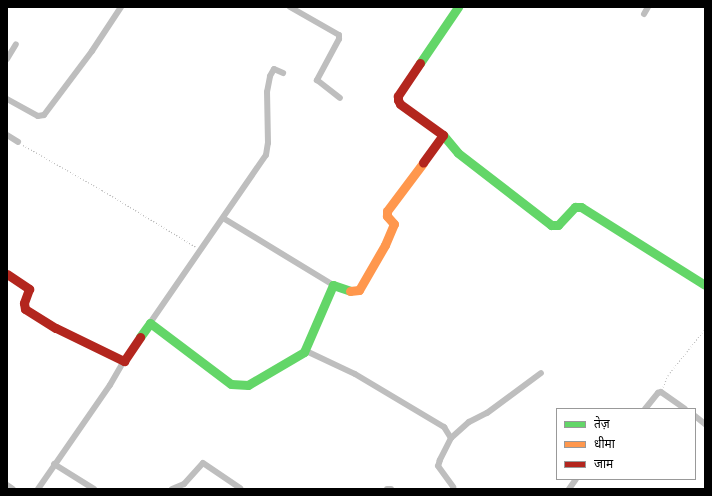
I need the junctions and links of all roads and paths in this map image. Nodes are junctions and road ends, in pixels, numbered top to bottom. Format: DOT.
graph roads {
  1 [pos="121,7"];
  2 [pos="290,7"];
  3 [pos="458,7"];
  4 [pos="648,7"];
  5 [pos="644,14"];
  6 [pos="16,44"];
  7 [pos="7,59"];
  8 [pos="283,73"];
  9 [pos="340,98"];
  10 [pos="7,99"];
  11 [pos="443,135"];
  12 [pos="7,136"];
  13 [pos="18,142"];
  14 [pos="223,218"];
  15 [pos="200,249"];
  16 [pos="7,274"];
  17 [pos="333,285"];
  18 [pos="705,285"];
  19 [pos="150,322"];
  20 [pos="705,329"];
  21 [pos="304,350"];
  22 [pos="124,361"];
  23 [pos="541,373"];
  24 [pos="662,392"];
  25 [pos="646,408"];
  26 [pos="685,408"];
  27 [pos="696,417"];
  28 [pos="705,424"];
  29 [pos="451,438"];
  30 [pos="54,464"];
  31 [pos="575,480"];
  32 [pos="7,485"];
  33 [pos="240,488"];
  34 [pos="453,488"];
  35 [pos="13,489"];
  36 [pos="38,489"];
  37 [pos="94,489"];
  38 [pos="172,489"];
  39 [pos="387,489"];
  40 [pos="391,489"];
  41 [pos="569,489"];
  1 -- 10 [label="street"];
  2 -- 9 [label="street"];
  3 -- 11 [label="street"];
  4 -- 5 [label="street"];
  6 -- 7 [label="street"];
  8 -- 14 [label="street"];
  11 -- 17 [label="street"];
  11 -- 18 [label="street"];
  12 -- 13 [label="street"];
  13 -- 15 [label="path"];
  14 -- 15 [label="street"];
  14 -- 17 [label="street"];
  15 -- 19 [label="street"];
  16 -- 22 [label="street"];
  17 -- 21 [label="street"];
  19 -- 21 [label="street"];
  19 -- 22 [label="street"];
  20 -- 24 [label="path"];
  21 -- 29 [label="street"];
  22 -- 30 [label="street"];
  23 -- 29 [label="street"];
  24 -- 25 [label="street"];
  24 -- 26 [label="street"];
  27 -- 28 [label="street"];
  29 -- 34 [label="street"];
  30 -- 36 [label="street"];
  30 -- 37 [label="street"];
  31 -- 41 [label="street"];
  32 -- 35 [label="street"];
  33 -- 38 [label="street"];
  39 -- 40 [label="street"];
}
